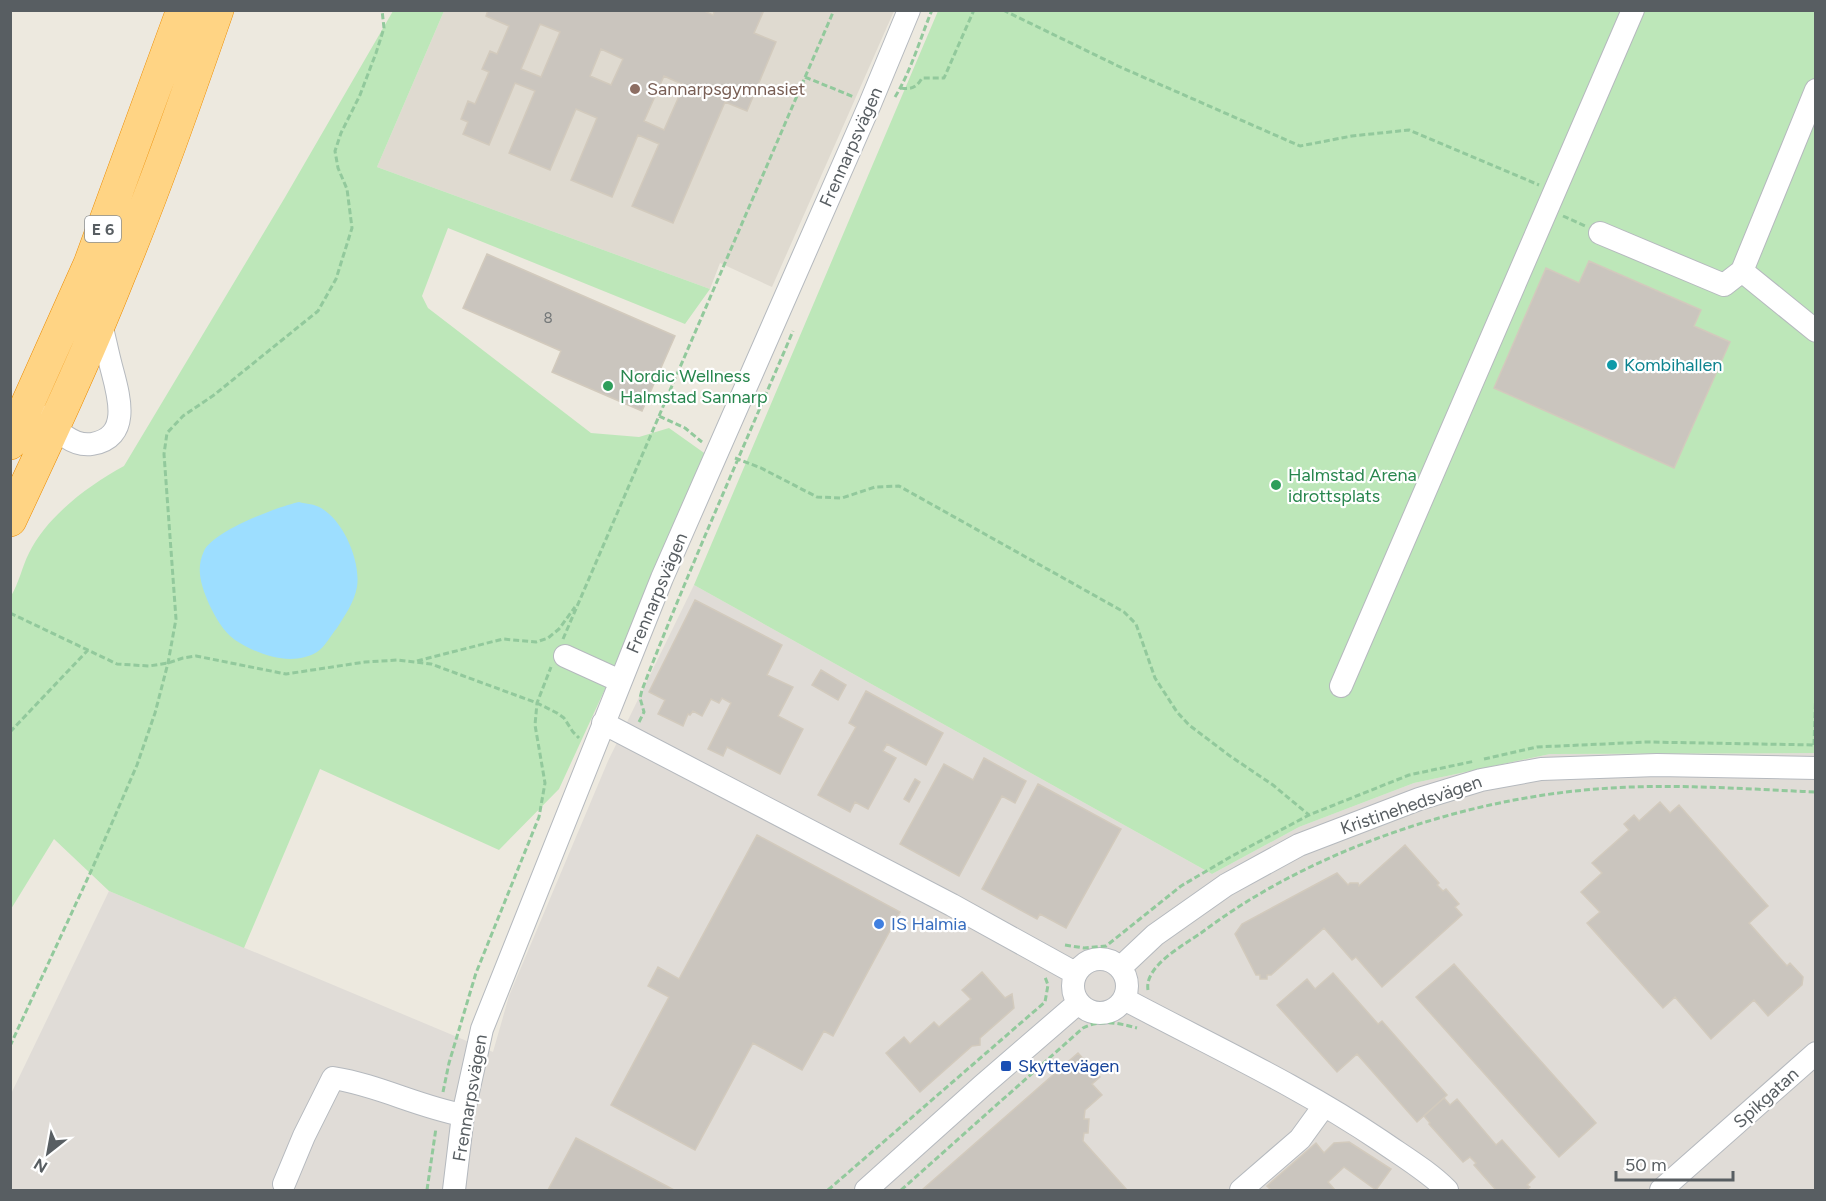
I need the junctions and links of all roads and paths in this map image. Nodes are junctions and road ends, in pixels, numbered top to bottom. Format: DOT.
graph roads {
  1 [pos="183,10"];
  2 [pos="217,10"];
  3 [pos="382,10"];
  4 [pos="834,10"];
  5 [pos="909,10"];
  6 [pos="932,10"];
  7 [pos="974,10"];
  8 [pos="1003,10"];
  9 [pos="1633,10"];
  10 [pos="806,77"];
  11 [pos="900,88"];
  12 [pos="1815,90"];
  13 [pos="870,104"];
  14 [pos="1552,201"];
  15 [pos="1600,233"];
  16 [pos="1742,271"];
  17 [pos="100,320"];
  18 [pos="795,327"];
  19 [pos="1815,331"];
  20 [pos="31,400"];
  21 [pos="659,416"];
  22 [pos="54,427"];
  23 [pos="10,443"];
  24 [pos="729,455"];
  25 [pos="10,520"];
  26 [pos="578,603"];
  27 [pos="10,613"];
  28 [pos="88,650"];
  29 [pos="560,653"];
  30 [pos="415,661"];
  31 [pos="168,663"];
  32 [pos="620,681"];
  33 [pos="1341,686"];
  34 [pos="1815,686"];
  35 [pos="537,703"];
  36 [pos="603,723"];
  37 [pos="10,732"];
  38 [pos="631,736"];
  39 [pos="594,745"];
  40 [pos="1815,745"];
  41 [pos="1815,768"];
  42 [pos="1815,792"];
  43 [pos="1309,815"];
  44 [pos="1055,961"];
  45 [pos="1119,968"];
  46 [pos="1075,973"];
  47 [pos="1124,999"];
  48 [pos="1078,1003"];
  49 [pos="1146,1011"];
  50 [pos="10,1046"];
  51 [pos="1815,1053"];
  52 [pos="1324,1106"];
  53 [pos="440,1111"];
  54 [pos="463,1114"];
  55 [pos="284,1184"];
  56 [pos="427,1191"];
  57 [pos="454,1191"];
  58 [pos="828,1191"];
  59 [pos="866,1191"];
  60 [pos="901,1191"];
  61 [pos="1241,1191"];
  62 [pos="1447,1191"];
  63 [pos="1661,1191"];
  1 -- 20 [label="highway, E 6"];
  2 -- 17 [label="highway, E 6"];
  3 -- 31 [label="path"];
  4 -- 10 [label="path"];
  5 -- 13 [label="street, Frennarpsvägen"];
  6 -- 11 [label="path"];
  7 -- 11 [label="path"];
  8 -- 14 [label="path"];
  9 -- 14 [label="street"];
  10 -- 13 [label="path"];
  10 -- 21 [label="path"];
  11 -- 13 [label="path"];
  12 -- 16 [label="street"];
  13 -- 24 [label="street, Frennarpsvägen"];
  14 -- 15 [label="path"];
  14 -- 33 [label="street"];
  15 -- 16 [label="street"];
  16 -- 19 [label="street"];
  17 -- 22 [label="highway, E 6"];
  17 -- 22 [label="street"];
  18 -- 24 [label="path"];
  20 -- 22 [label="street"];
  20 -- 23 [label="highway, E 6"];
  21 -- 24 [label="path"];
  21 -- 26 [label="path"];
  22 -- 25 [label="highway, E 6"];
  24 -- 32 [label="street, Frennarpsvägen"];
  24 -- 38 [label="path"];
  24 -- 43 [label="path"];
  26 -- 29 [label="path"];
  26 -- 30 [label="path"];
  27 -- 28 [label="path"];
  28 -- 31 [label="path"];
  28 -- 37 [label="path"];
  29 -- 32 [label="street"];
  29 -- 35 [label="path"];
  30 -- 31 [label="path"];
  30 -- 35 [label="path"];
  31 -- 50 [label="path"];
  32 -- 36 [label="street, Frennarpsvägen"];
  34 -- 40 [label="path"];
  35 -- 39 [label="path"];
  35 -- 53 [label="path"];
  36 -- 38 [label="street"];
  36 -- 39 [label="street, Frennarpsvägen"];
  38 -- 44 [label="street"];
  39 -- 54 [label="street, Frennarpsvägen"];
  40 -- 43 [label="path"];
  41 -- 45 [label="street, Kristinehedsvägen"];
  42 -- 49 [label="path"];
  43 -- 44 [label="path"];
  44 -- 46 [label="street"];
  44 -- 58 [label="path"];
  45 -- 46 [label="street"];
  45 -- 47 [label="street"];
  46 -- 48 [label="street"];
  47 -- 48 [label="street"];
  47 -- 49 [label="street"];
  48 -- 59 [label="street"];
  49 -- 52 [label="street"];
  49 -- 60 [label="path"];
  51 -- 63 [label="street, Spikgatan"];
  52 -- 61 [label="street"];
  52 -- 62 [label="street"];
  53 -- 54 [label="street"];
  53 -- 55 [label="street"];
  53 -- 56 [label="path"];
  54 -- 57 [label="street, Frennarpsvägen"];
}
